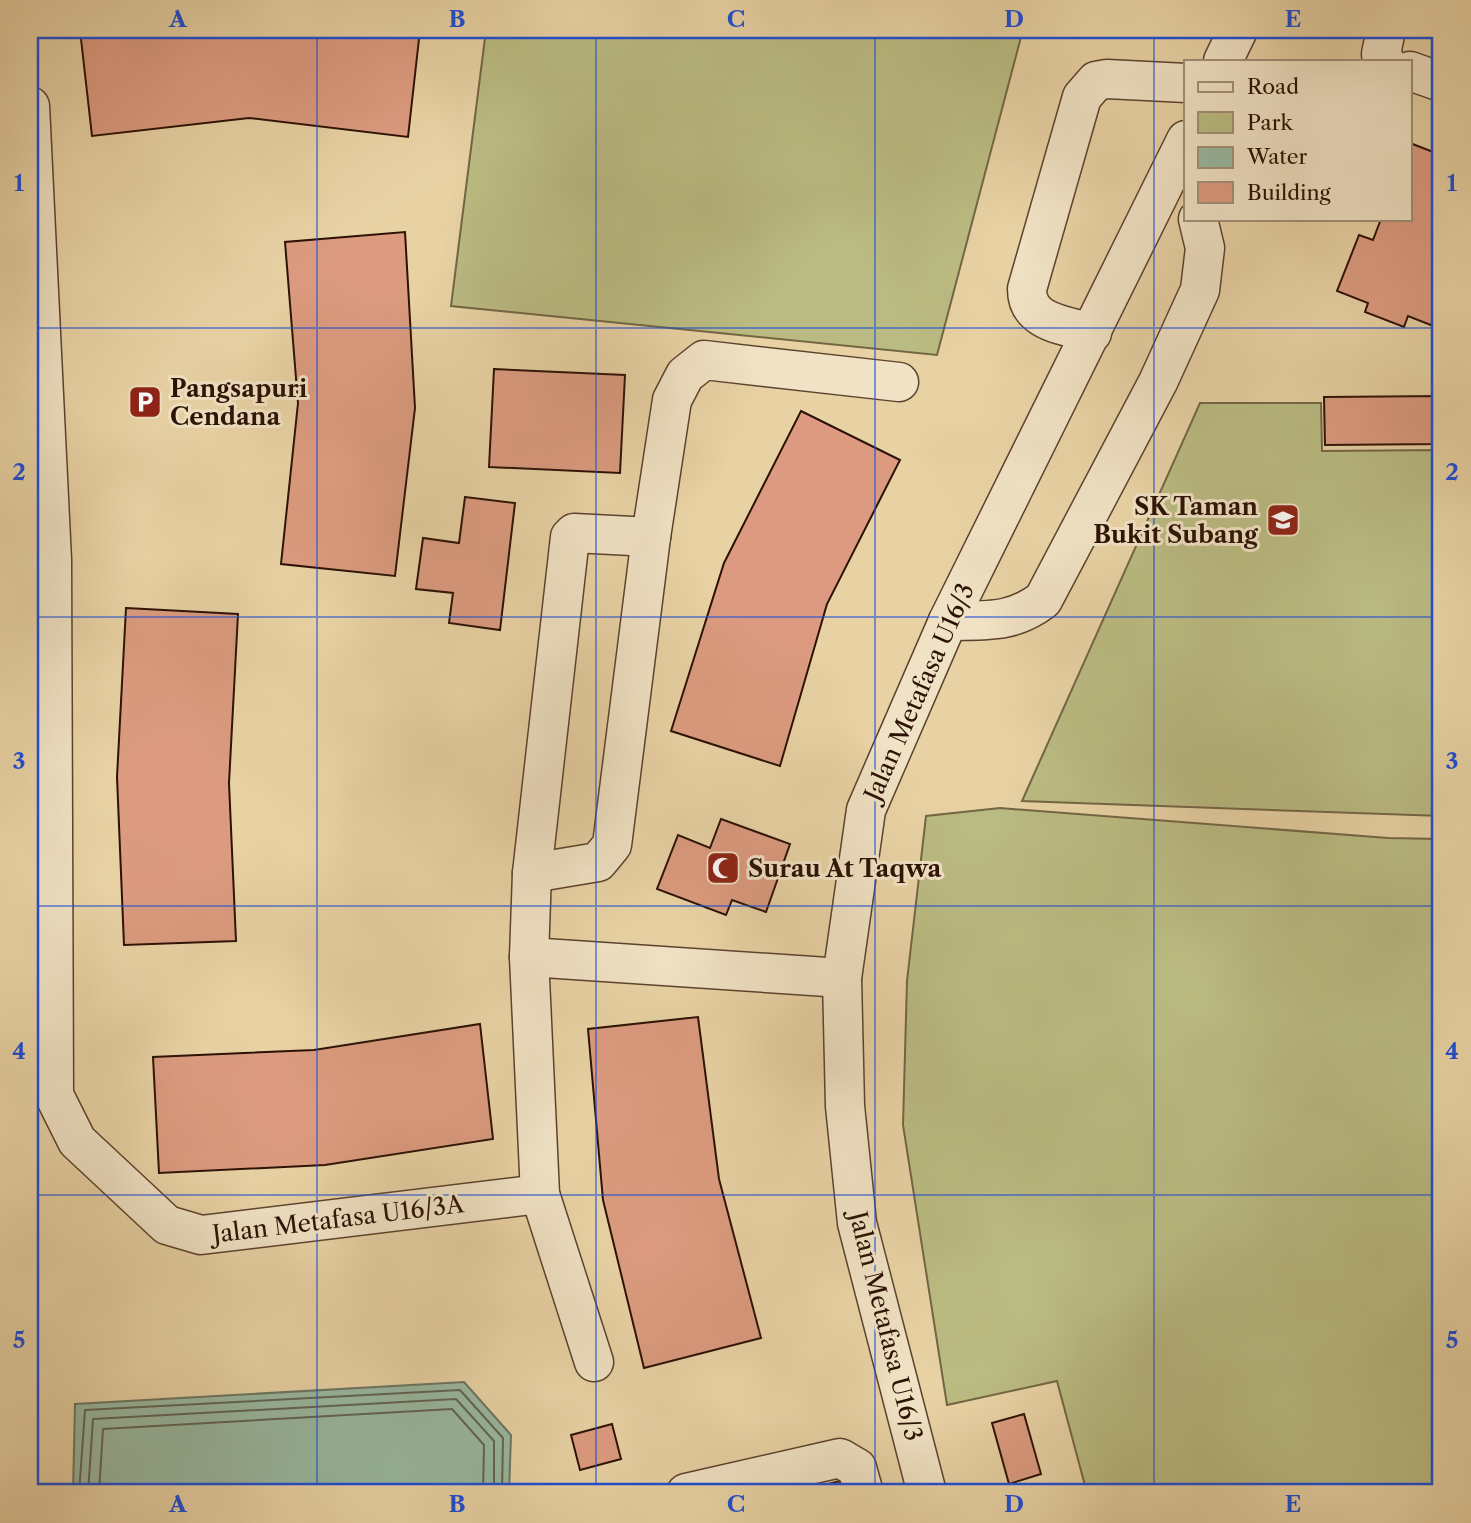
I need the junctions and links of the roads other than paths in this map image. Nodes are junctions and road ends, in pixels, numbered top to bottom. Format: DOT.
graph roads {
  1 [pos="1238,30"];
  2 [pos="1386,30"];
  3 [pos="1223,60"];
  4 [pos="1384,60"];
  5 [pos="1412,72"];
  6 [pos="1441,82"];
  7 [pos="1184,83"];
  8 [pos="30,106"];
  9 [pos="1180,171"];
  10 [pos="1198,220"];
  11 [pos="1092,333"];
  12 [pos="899,382"];
  13 [pos="651,537"];
  14 [pos="948,621"];
  15 [pos="532,873"];
  16 [pos="528,957"];
  17 [pos="842,978"];
  18 [pos="540,1194"];
  19 [pos="594,1362"];
  20 [pos="686,1493"];
  21 [pos="864,1493"];
  22 [pos="927,1493"];
  1 -- 3 [label="street"];
  2 -- 4 [label="street"];
  5 -- 6 [label="street"];
  7 -- 11 [label="street"];
  8 -- 18 [label="street, Jalan Metafasa U16/3A"];
  9 -- 11 [label="street, Jalan Metafasa U16/3"];
  10 -- 14 [label="street"];
  11 -- 14 [label="street, Jalan Metafasa U16/3"];
  12 -- 13 [label="street"];
  13 -- 15 [label="street"];
  13 -- 15 [label="street"];
  14 -- 17 [label="street, Jalan Metafasa U16/3"];
  15 -- 16 [label="street"];
  16 -- 17 [label="street"];
  16 -- 18 [label="street"];
  17 -- 22 [label="street, Jalan Metafasa U16/3"];
  18 -- 19 [label="street"];
  20 -- 21 [label="street"];
}
